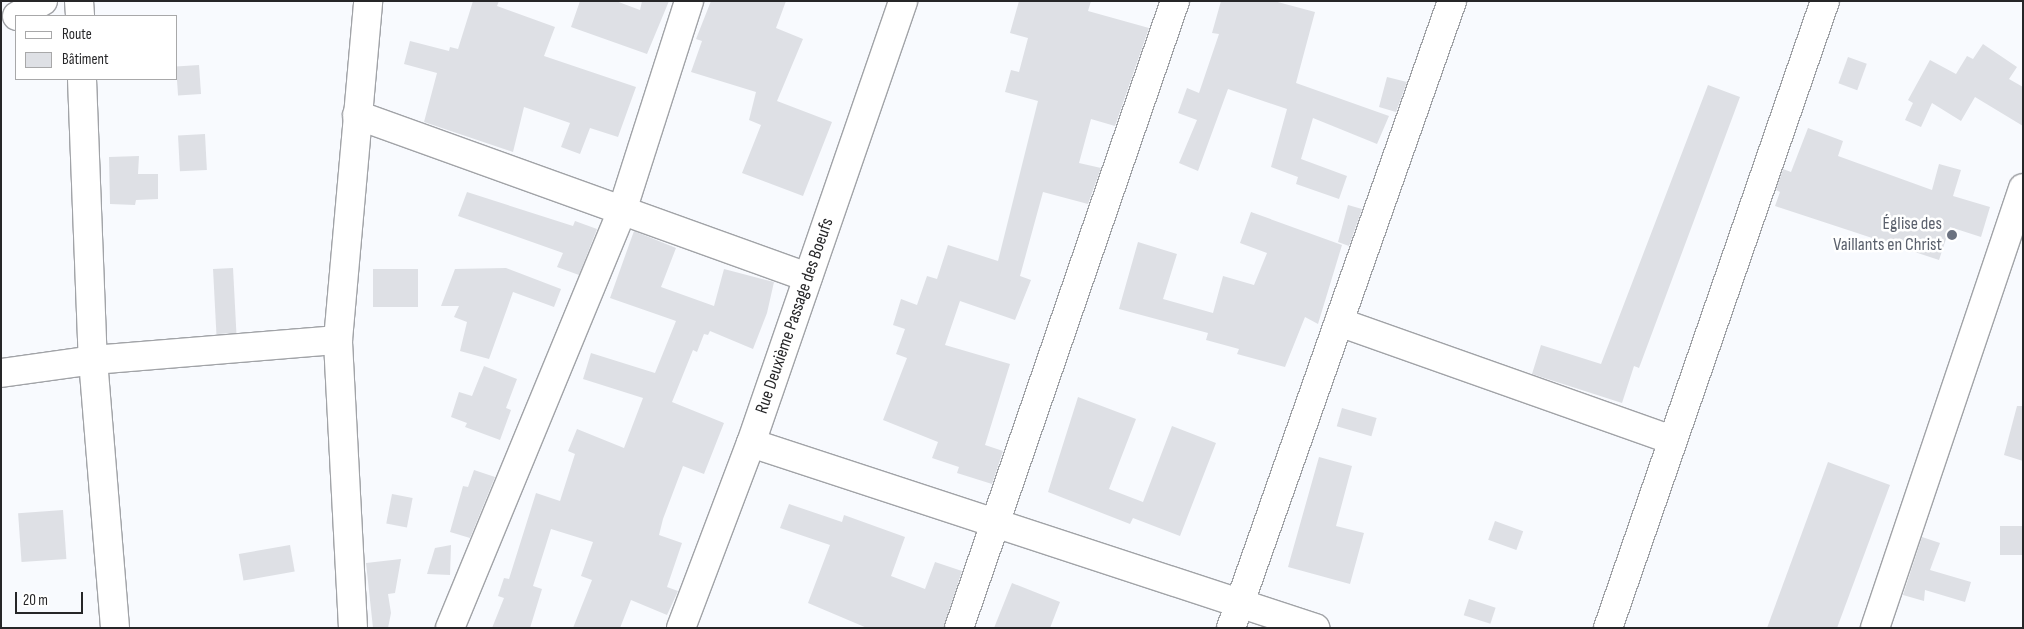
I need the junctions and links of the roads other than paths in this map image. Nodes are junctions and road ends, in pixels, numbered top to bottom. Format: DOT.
graph roads {
  1 [pos="44,1"];
  2 [pos="79,1"];
  3 [pos="368,1"];
  4 [pos="690,1"];
  5 [pos="903,1"];
  6 [pos="1174,1"];
  7 [pos="1452,1"];
  8 [pos="1825,1"];
  9 [pos="19,15"];
  10 [pos="80,15"];
  11 [pos="15,17"];
  12 [pos="1,25"];
  13 [pos="82,80"];
  14 [pos="357,114"];
  15 [pos="2023,188"];
  16 [pos="623,208"];
  17 [pos="808,277"];
  18 [pos="1338,322"];
  19 [pos="338,340"];
  20 [pos="92,360"];
  21 [pos="1,373"];
  22 [pos="1673,440"];
  23 [pos="751,443"];
  24 [pos="994,525"];
  25 [pos="1235,616"];
  26 [pos="115,628"];
  27 [pos="352,628"];
  28 [pos="450,628"];
  29 [pos="681,628"];
  30 [pos="959,628"];
  31 [pos="1315,628"];
  32 [pos="1608,628"];
  33 [pos="1875,628"];
  1 -- 9 [label="street"];
  2 -- 10 [label="street"];
  3 -- 14 [label="street"];
  4 -- 16 [label="street"];
  5 -- 17 [label="street, Rue Deuxième Passage des Boeufs"];
  6 -- 24 [label="street"];
  7 -- 18 [label="street"];
  8 -- 22 [label="street"];
  11 -- 12 [label="street"];
  13 -- 20 [label="street"];
  14 -- 16 [label="street"];
  14 -- 19 [label="street"];
  15 -- 33 [label="street"];
  16 -- 17 [label="street"];
  16 -- 28 [label="street"];
  17 -- 23 [label="street, Rue Deuxième Passage des Boeufs"];
  18 -- 22 [label="street"];
  18 -- 25 [label="street"];
  19 -- 20 [label="street"];
  19 -- 27 [label="street"];
  20 -- 21 [label="street"];
  20 -- 26 [label="street"];
  22 -- 32 [label="street"];
  23 -- 24 [label="street"];
  23 -- 29 [label="street, Rue Deuxième Passage des Boeufs"];
  24 -- 25 [label="street"];
  24 -- 30 [label="street"];
  25 -- 31 [label="street"];
}
